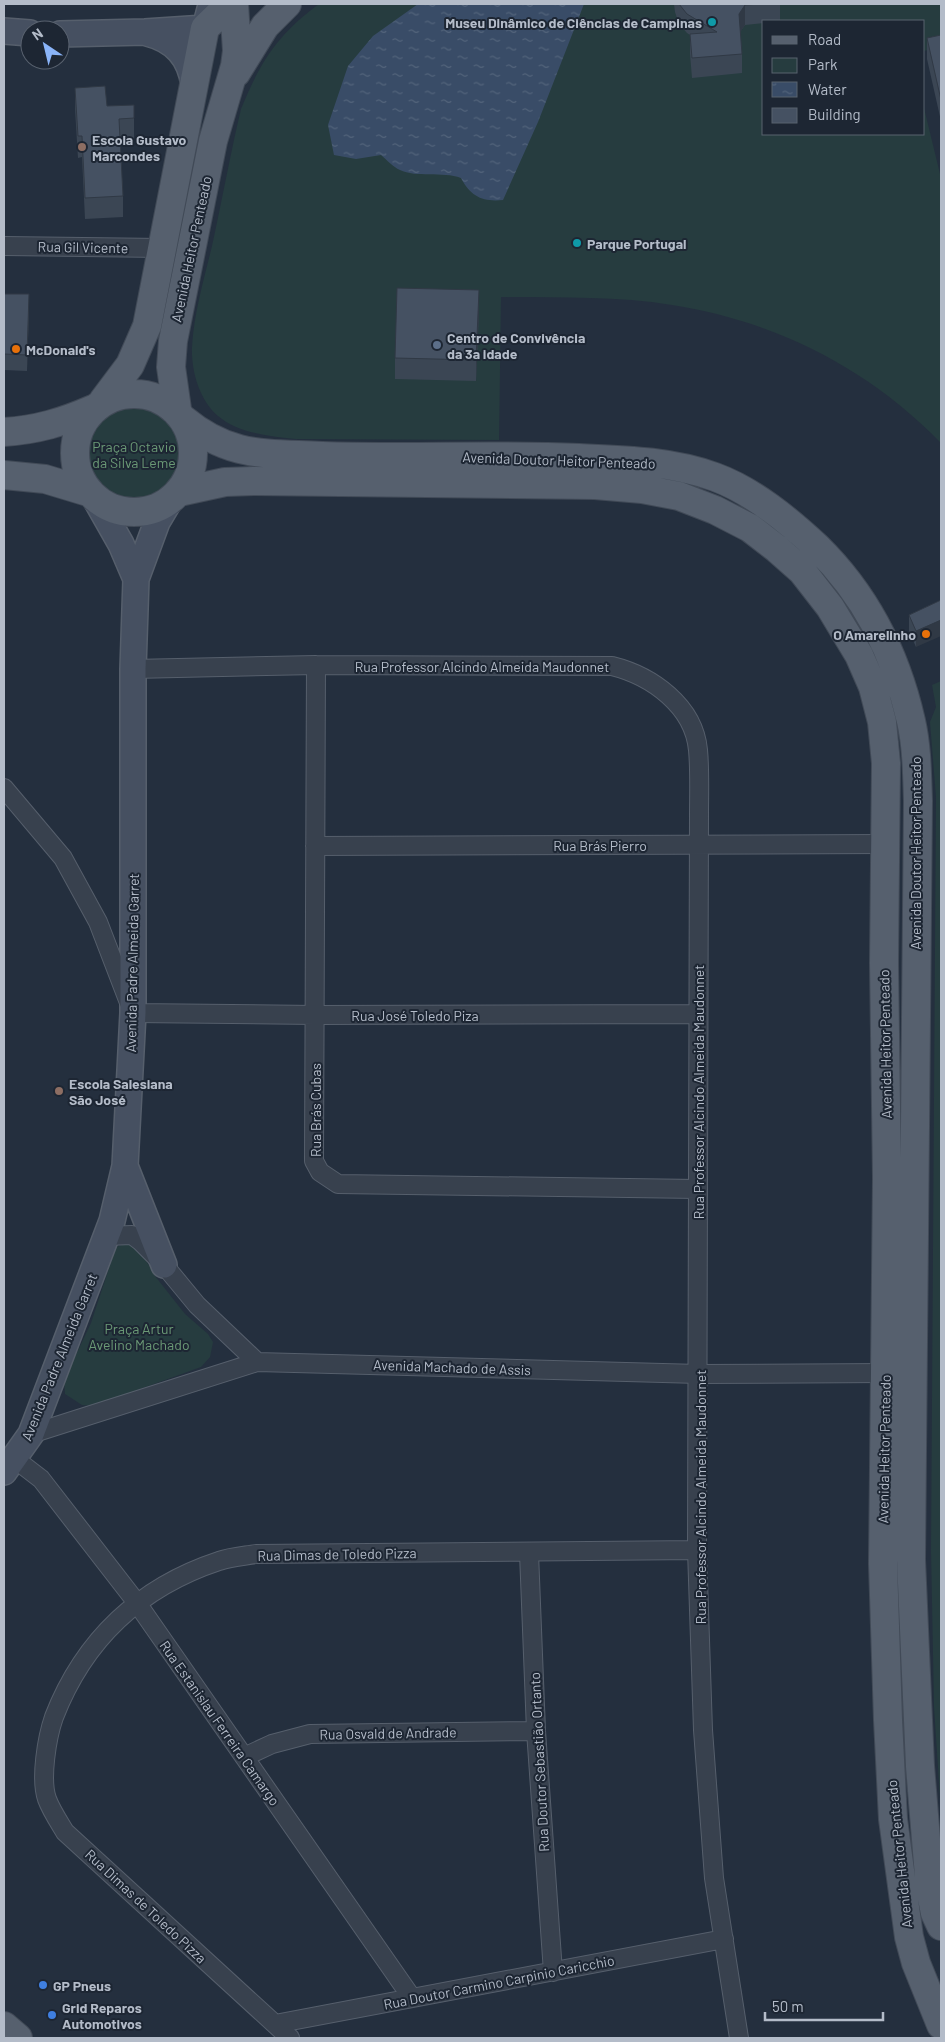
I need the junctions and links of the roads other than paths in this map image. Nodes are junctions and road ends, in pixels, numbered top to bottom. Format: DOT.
graph roads {
  1 [pos="230,4"];
  2 [pos="234,4"];
  3 [pos="288,4"];
  4 [pos="208,16"];
  5 [pos="4,31"];
  6 [pos="20,32"];
  7 [pos="145,32"];
  8 [pos="70,34"];
  9 [pos="194,85"];
  10 [pos="228,90"];
  11 [pos="4,246"];
  12 [pos="162,248"];
  13 [pos="98,405"];
  14 [pos="180,414"];
  15 [pos="4,432"];
  16 [pos="4,475"];
  17 [pos="92,496"];
  18 [pos="175,496"];
  19 [pos="136,579"];
  20 [pos="316,666"];
  21 [pos="133,669"];
  22 [pos="4,788"];
  23 [pos="699,844"];
  24 [pos="315,846"];
  25 [pos="885,855"];
  26 [pos="133,1013"];
  27 [pos="698,1014"];
  28 [pos="316,1016"];
  29 [pos="915,1102"];
  30 [pos="125,1166"];
  31 [pos="697,1190"];
  32 [pos="106,1236"];
  33 [pos="164,1265"];
  34 [pos="257,1362"];
  35 [pos="885,1373"];
  36 [pos="699,1374"];
  37 [pos="31,1434"];
  38 [pos="9,1465"];
  39 [pos="697,1550"];
  40 [pos="528,1553"];
  41 [pos="137,1603"];
  42 [pos="536,1731"];
  43 [pos="244,1757"];
  44 [pos="941,1926"];
  45 [pos="724,1939"];
  46 [pos="552,1972"];
  47 [pos="412,1998"];
  48 [pos="275,2024"];
  49 [pos="941,2025"];
  50 [pos="4,2026"];
  51 [pos="18,2038"];
  52 [pos="290,2038"];
  53 [pos="740,2038"];
  1 -- 4 [label="main road"];
  2 -- 10 [label="main road"];
  3 -- 10 [label="main road"];
  4 -- 7 [label="street"];
  4 -- 9 [label="main road"];
  5 -- 6 [label="street"];
  7 -- 8 [label="street"];
  7 -- 9 [label="street"];
  9 -- 12 [label="main road"];
  10 -- 14 [label="main road, Avenida Heitor Penteado"];
  11 -- 12 [label="street, Rua Gil Vicente"];
  12 -- 13 [label="main road"];
  13 -- 14 [label="main road"];
  13 -- 15 [label="main road"];
  13 -- 17 [label="main road"];
  14 -- 18 [label="main road"];
  14 -- 29 [label="main road, Avenida Doutor Heitor Penteado"];
  16 -- 17 [label="main road"];
  17 -- 18 [label="main road"];
  17 -- 19 [label="street, Avenida Padre Almeida Garret"];
  18 -- 19 [label="street"];
  18 -- 25 [label="main road, Avenida Doutor Heitor Penteado"];
  19 -- 21 [label="street, Avenida Padre Almeida Garret"];
  20 -- 21 [label="street, Rua Professor Alcindo Almeida Maudonnet"];
  20 -- 23 [label="street, Rua Professor Alcindo Almeida Maudonnet"];
  20 -- 24 [label="street, Rua Brás Cubas"];
  21 -- 26 [label="street, Avenida Padre Almeida Garret"];
  22 -- 26 [label="street"];
  23 -- 24 [label="street, Rua Brás Pierro"];
  23 -- 25 [label="street, Rua Brás Pierro"];
  23 -- 27 [label="street, Rua Professor Alcindo Almeida Maudonnet"];
  24 -- 28 [label="street, Rua Brás Cubas"];
  25 -- 35 [label="main road, Avenida Heitor Penteado"];
  26 -- 28 [label="street, Rua José Toledo Piza"];
  26 -- 30 [label="street, Avenida Padre Almeida Garret"];
  27 -- 28 [label="street, Rua José Toledo Piza"];
  27 -- 31 [label="street, Rua Professor Alcindo Almeida Maudonnet"];
  28 -- 31 [label="street, Rua Brás Cubas"];
  29 -- 44 [label="main road, Avenida Heitor Penteado"];
  30 -- 32 [label="street, Avenida Padre Almeida Garret"];
  30 -- 33 [label="street"];
  31 -- 36 [label="street, Rua Professor Alcindo Almeida Maudonnet"];
  32 -- 33 [label="street"];
  32 -- 37 [label="street, Avenida Padre Almeida Garret"];
  33 -- 34 [label="street"];
  34 -- 36 [label="street, Avenida Machado de Assis"];
  34 -- 37 [label="street, Avenida Machado de Assis"];
  35 -- 36 [label="street, Avenida Machado de Assis"];
  35 -- 49 [label="main road, Avenida Heitor Penteado"];
  36 -- 39 [label="street, Rua Professor Alcindo Almeida Maudonnet"];
  37 -- 38 [label="street, Avenida Padre Almeida Garret"];
  38 -- 41 [label="street, Rua Estanislau Ferreira Camargo"];
  39 -- 40 [label="street, Rua Dimas de Toledo Pizza"];
  39 -- 45 [label="street, Rua Professor Alcindo Almeida Maudonnet"];
  40 -- 41 [label="street, Rua Dimas de Toledo Pizza"];
  40 -- 42 [label="street, Rua Doutor Sebastião Ortanto"];
  41 -- 43 [label="street, Rua Estanislau Ferreira Camargo"];
  41 -- 48 [label="street, Rua Dimas de Toledo Pizza"];
  42 -- 43 [label="street, Rua Osvald de Andrade"];
  42 -- 46 [label="street, Rua Doutor Sebastião Ortanto"];
  43 -- 47 [label="street, Rua Estanislau Ferreira Camargo"];
  45 -- 46 [label="street, Rua Doutor Carmino Carpinio Caricchio"];
  45 -- 53 [label="street, Rua Professor Alcindo Almeida Maudonnet"];
  46 -- 47 [label="street, Rua Doutor Carmino Carpinio Caricchio"];
  47 -- 48 [label="street, Rua Doutor Carmino Carpinio Caricchio"];
  48 -- 52 [label="street, Rua Dimas de Toledo Pizza"];
  50 -- 51 [label="main road"];
}
